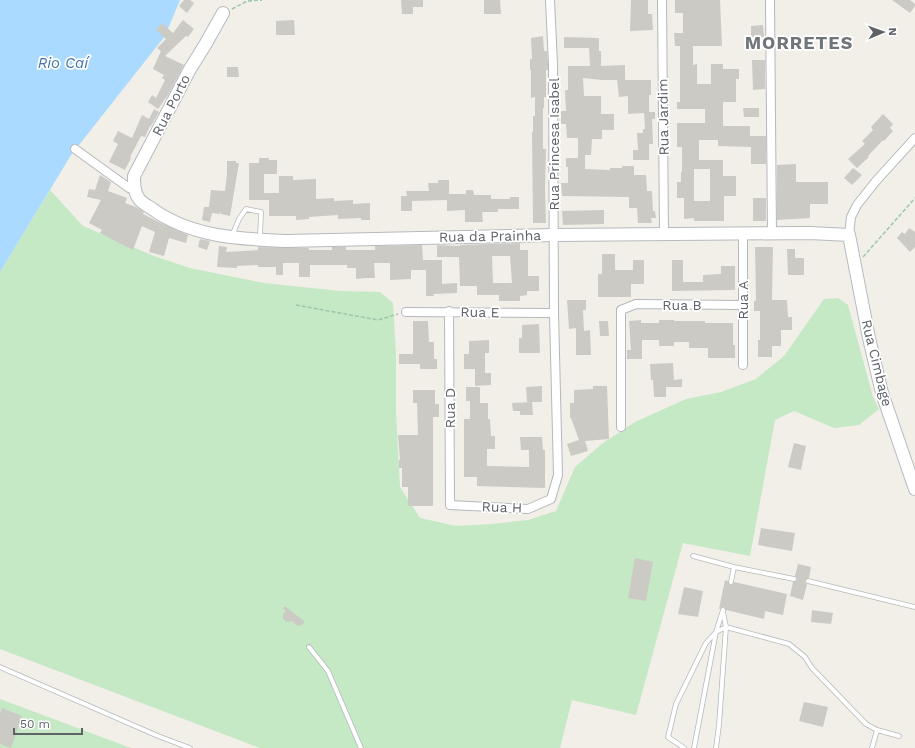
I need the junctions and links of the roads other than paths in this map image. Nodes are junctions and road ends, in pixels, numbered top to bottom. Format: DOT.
graph roads {
  1 [pos="550,0"];
  2 [pos="662,0"];
  3 [pos="770,0"];
  4 [pos="223,13"];
  5 [pos="915,138"];
  6 [pos="75,149"];
  7 [pos="134,187"];
  8 [pos="554,234"];
  9 [pos="664,234"];
  10 [pos="742,234"];
  11 [pos="772,234"];
  12 [pos="849,235"];
  13 [pos="231,238"];
  14 [pos="260,240"];
  15 [pos="743,305"];
  16 [pos="449,311"];
  17 [pos="406,312"];
  18 [pos="554,313"];
  19 [pos="743,365"];
  20 [pos="621,427"];
  21 [pos="915,489"];
  22 [pos="450,505"];
  23 [pos="693,556"];
  24 [pos="734,567"];
  25 [pos="794,578"];
  26 [pos="808,581"];
  27 [pos="731,582"];
  28 [pos="915,607"];
  29 [pos="726,627"];
  30 [pos="716,632"];
  31 [pos="309,647"];
  32 [pos="0,667"];
  33 [pos="877,730"];
  34 [pos="899,736"];
  35 [pos="190,748"];
  36 [pos="361,748"];
  37 [pos="684,748"];
  38 [pos="694,748"];
  39 [pos="716,748"];
  40 [pos="872,748"];
  1 -- 8 [label="street, Rua Princesa Isabel"];
  2 -- 9 [label="street, Rua Jardim"];
  3 -- 11 [label="street"];
  4 -- 7 [label="street, Rua Porto"];
  5 -- 12 [label="street"];
  6 -- 7 [label="street"];
  7 -- 13 [label="street, Rua da Prainha"];
  8 -- 9 [label="street, Rua da Prainha"];
  8 -- 14 [label="street, Rua da Prainha"];
  8 -- 18 [label="street, Rua Princesa Isabel"];
  9 -- 10 [label="street, Rua da Prainha"];
  10 -- 11 [label="street, Rua da Prainha"];
  10 -- 15 [label="street, Rua A"];
  11 -- 12 [label="street, Rua da Prainha"];
  12 -- 21 [label="street, Rua Cimbage"];
  13 -- 14 [label="street, Rua da Prainha"];
  13 -- 14 [label="lane"];
  15 -- 19 [label="street, Rua A"];
  15 -- 20 [label="street, Rua B"];
  16 -- 17 [label="street, Rua E"];
  16 -- 18 [label="street, Rua E"];
  16 -- 22 [label="street, Rua D"];
  18 -- 22 [label="street, Rua H"];
  23 -- 24 [label="lane"];
  24 -- 25 [label="lane"];
  24 -- 27 [label="lane"];
  26 -- 28 [label="lane"];
  29 -- 30 [label="lane"];
  29 -- 30 [label="lane"];
  29 -- 33 [label="lane"];
  29 -- 39 [label="lane"];
  30 -- 37 [label="lane"];
  30 -- 38 [label="lane"];
  31 -- 36 [label="lane"];
  32 -- 35 [label="lane"];
  33 -- 34 [label="lane"];
  33 -- 40 [label="lane"];
}
